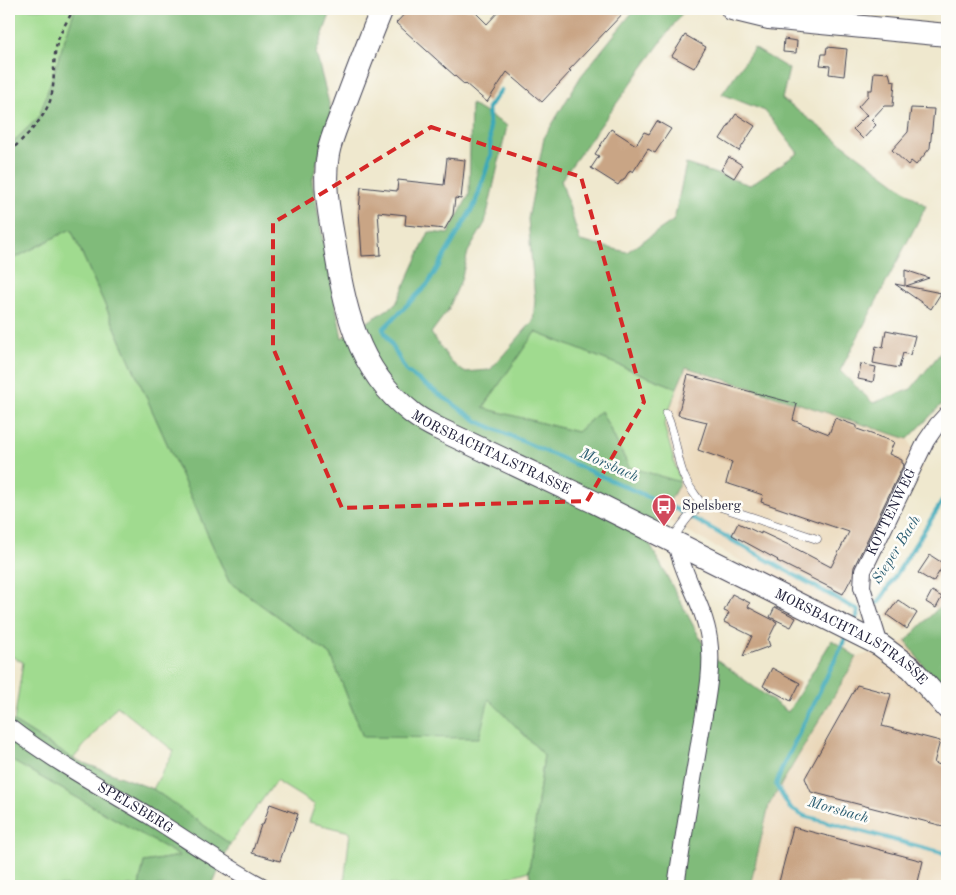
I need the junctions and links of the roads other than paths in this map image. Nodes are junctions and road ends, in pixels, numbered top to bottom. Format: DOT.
graph roads {
  1 [pos="382,9"];
  2 [pos="732,9"];
  3 [pos="947,35"];
  4 [pos="666,414"];
  5 [pos="947,414"];
  6 [pos="702,505"];
  7 [pos="676,536"];
  8 [pos="817,539"];
  9 [pos="886,649"];
  10 [pos="947,708"];
  11 [pos="9,727"];
  12 [pos="262,886"];
  13 [pos="676,886"];
  1 -- 7 [label="main road, MORSBACHTALSTRASSE"];
  2 -- 3 [label="main road"];
  4 -- 6 [label="lane"];
  5 -- 9 [label="street, KOTTENWEG"];
  6 -- 7 [label="lane"];
  6 -- 8 [label="lane"];
  7 -- 9 [label="main road, MORSBACHTALSTRASSE"];
  7 -- 13 [label="street"];
  9 -- 10 [label="main road, MORSBACHTALSTRASSE"];
  11 -- 12 [label="street, SPELSBERG"];
}
